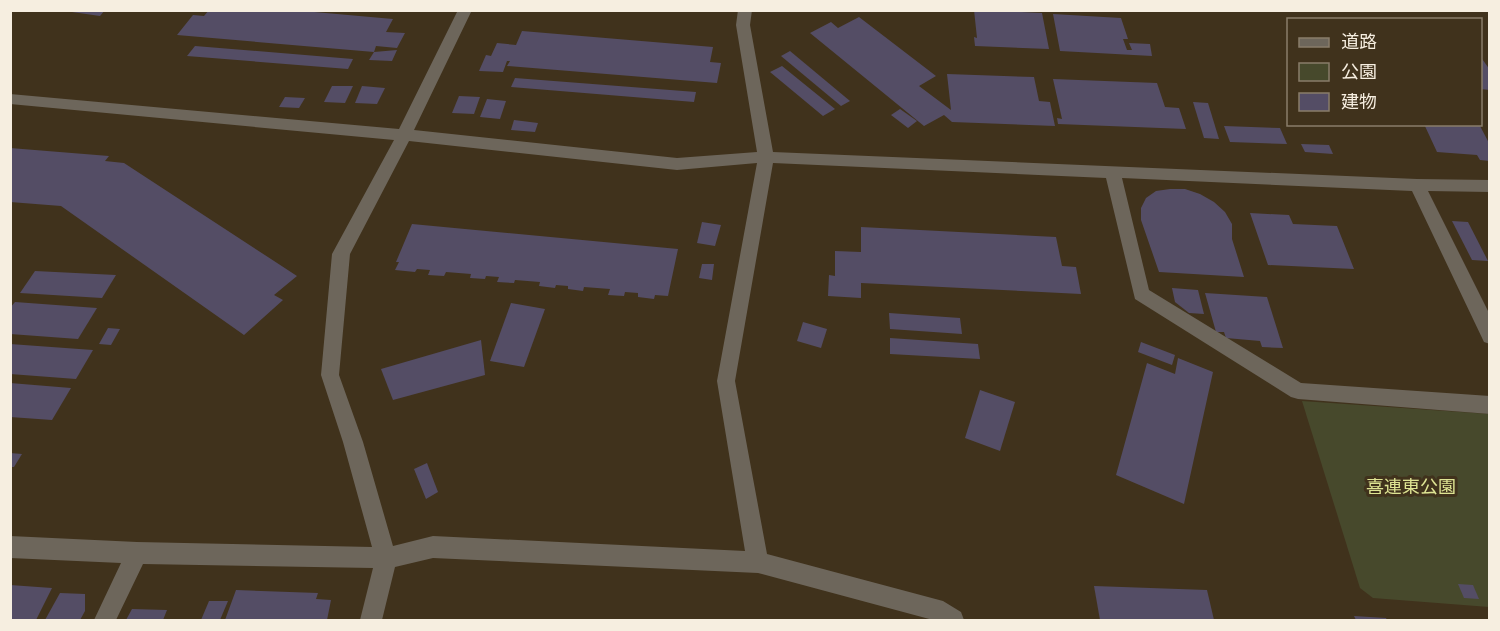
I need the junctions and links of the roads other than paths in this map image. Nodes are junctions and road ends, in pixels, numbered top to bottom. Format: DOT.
graph roads {
  1 [pos="465,10"];
  2 [pos="745,10"];
  3 [pos="10,99"];
  4 [pos="404,135"];
  5 [pos="766,157"];
  6 [pos="1113,172"];
  7 [pos="1417,185"];
  8 [pos="1490,186"];
  9 [pos="1490,336"];
  10 [pos="1490,405"];
  11 [pos="10,547"];
  12 [pos="137,553"];
  13 [pos="386,558"];
  14 [pos="758,562"];
  15 [pos="105,621"];
  16 [pos="371,621"];
  17 [pos="953,621"];
  1 -- 4 [label="street"];
  2 -- 5 [label="street"];
  3 -- 4 [label="street"];
  4 -- 5 [label="street"];
  4 -- 13 [label="street"];
  5 -- 6 [label="street"];
  5 -- 14 [label="street"];
  6 -- 7 [label="street"];
  6 -- 10 [label="street"];
  7 -- 8 [label="street"];
  7 -- 9 [label="street"];
  11 -- 12 [label="street"];
  12 -- 13 [label="street"];
  12 -- 15 [label="street"];
  13 -- 14 [label="street"];
  13 -- 16 [label="street"];
  14 -- 17 [label="street"];
}
